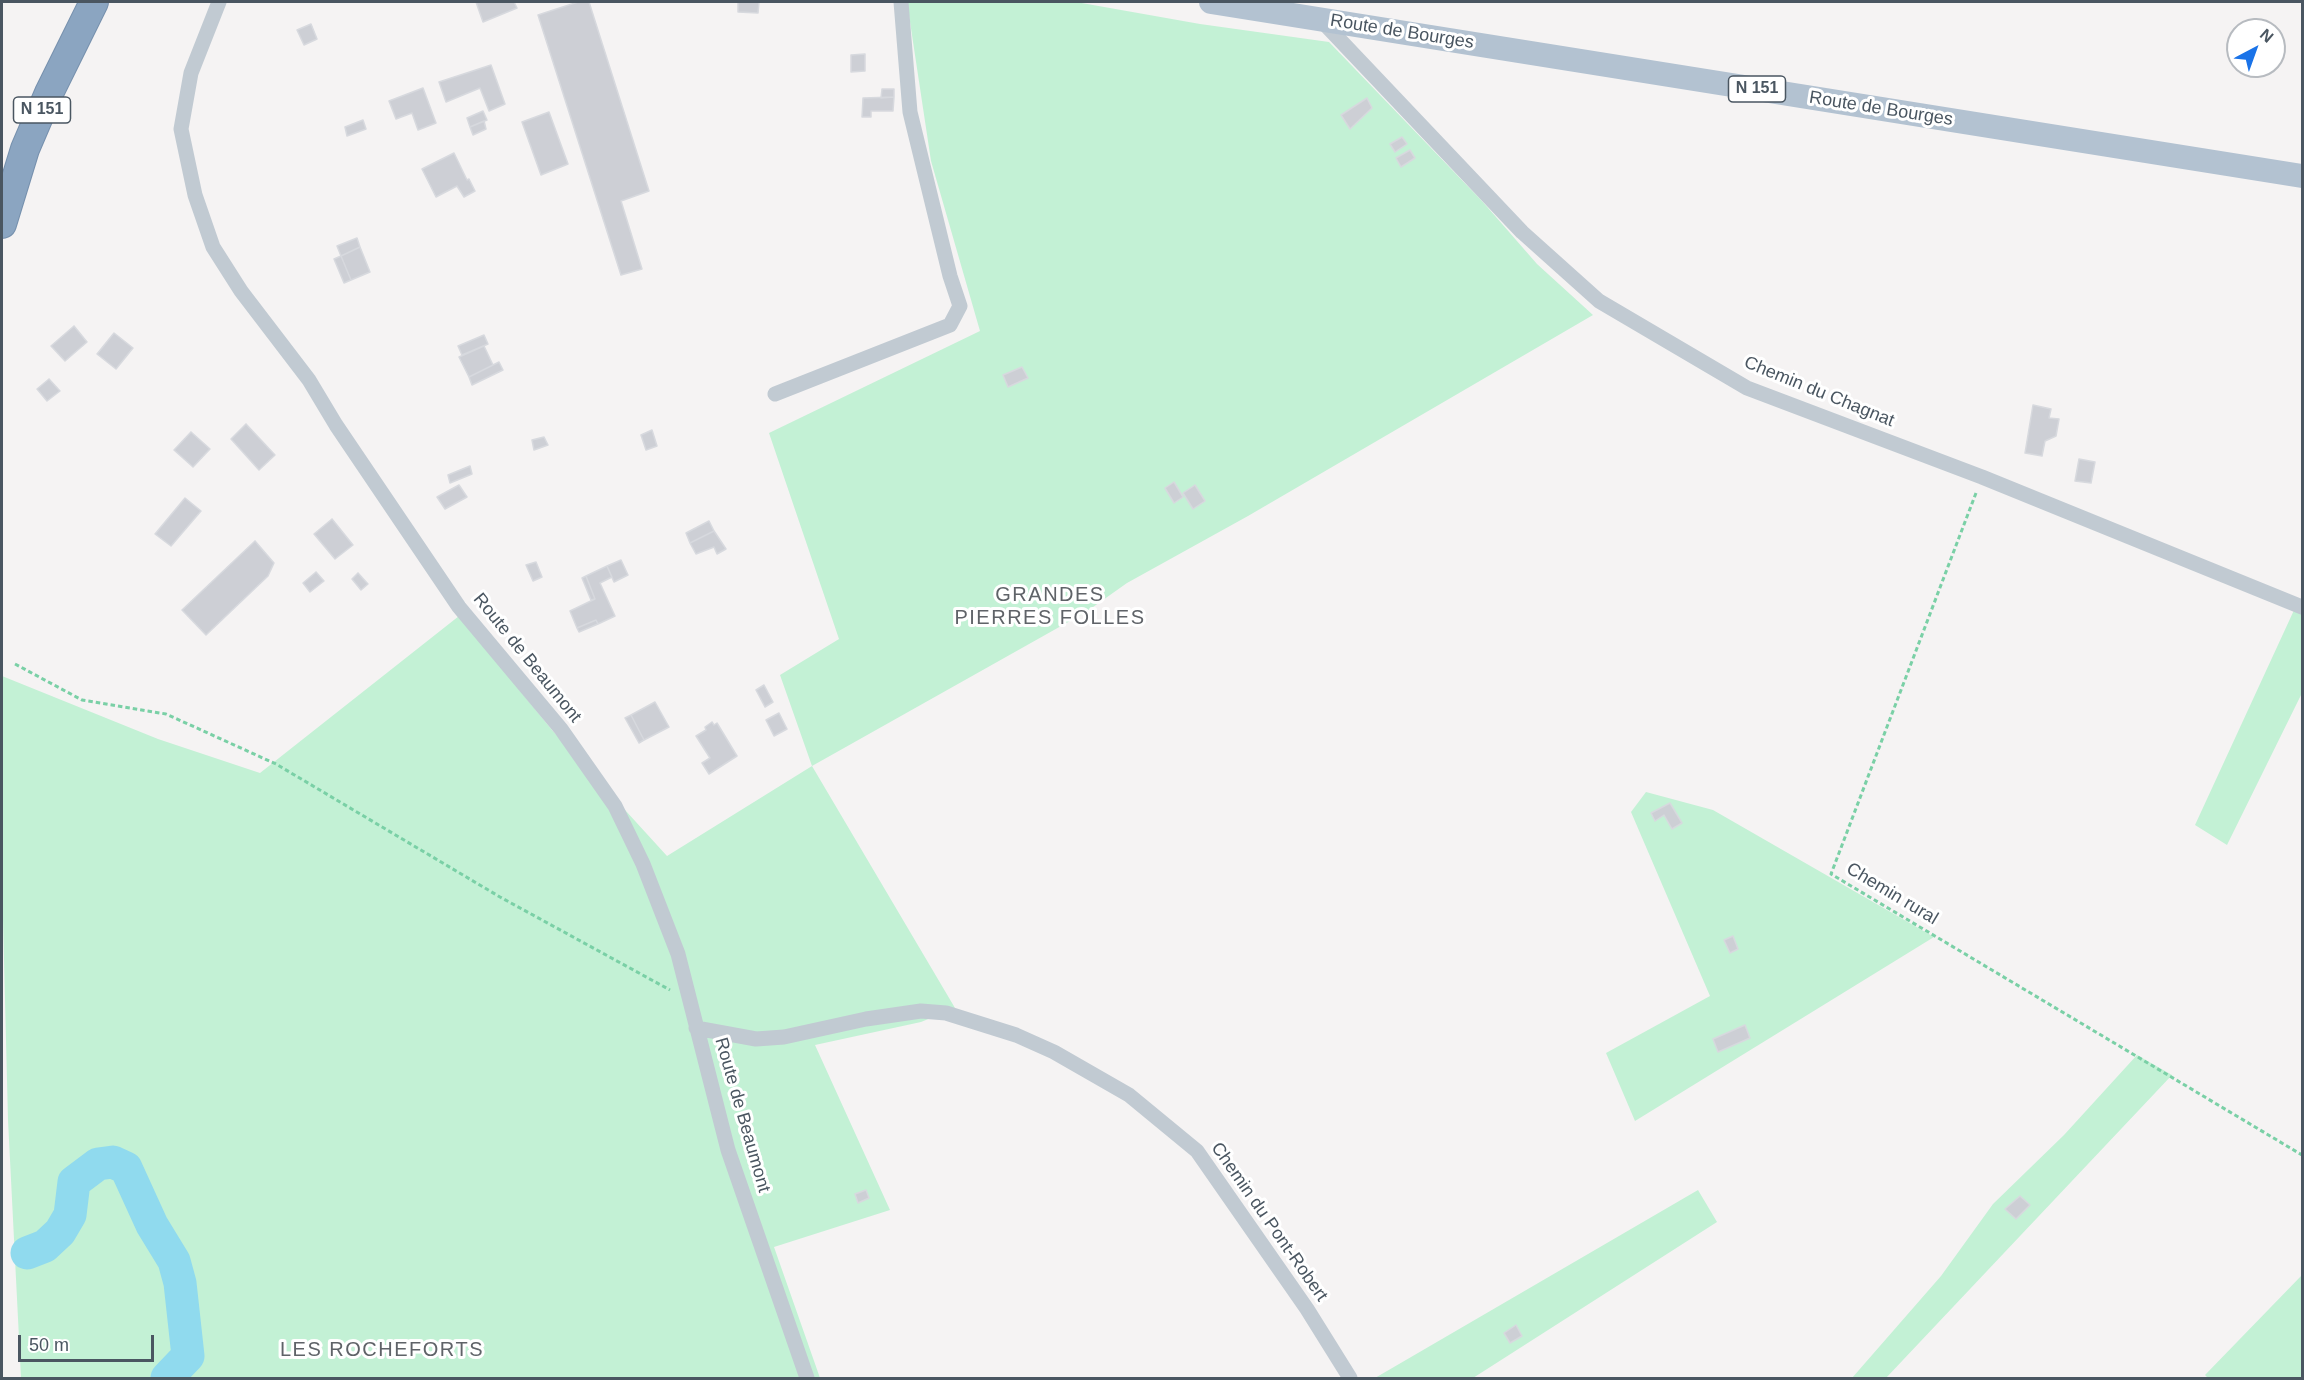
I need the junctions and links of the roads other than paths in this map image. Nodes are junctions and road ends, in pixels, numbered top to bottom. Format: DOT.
graph roads {
  1 [pos="94,2"];
  2 [pos="219,2"];
  3 [pos="901,2"];
  4 [pos="1212,2"];
  5 [pos="1320,19"];
  6 [pos="2302,176"];
  7 [pos="2,224"];
  8 [pos="775,394"];
  9 [pos="2302,607"];
  10 [pos="696,1028"];
  11 [pos="807,1378"];
  12 [pos="1350,1378"];
  1 -- 7 [label="highway, N 151"];
  2 -- 10 [label="street, Route de Beaumont"];
  3 -- 8 [label="street"];
  4 -- 5 [label="main road, Route de Bourges / N 151"];
  5 -- 6 [label="main road, Route de Bourges / N 151"];
  5 -- 9 [label="street, Chemin du Chagnat"];
  10 -- 11 [label="street, Route de Beaumont"];
  10 -- 12 [label="street, Chemin du Pont-Robert"];
}
